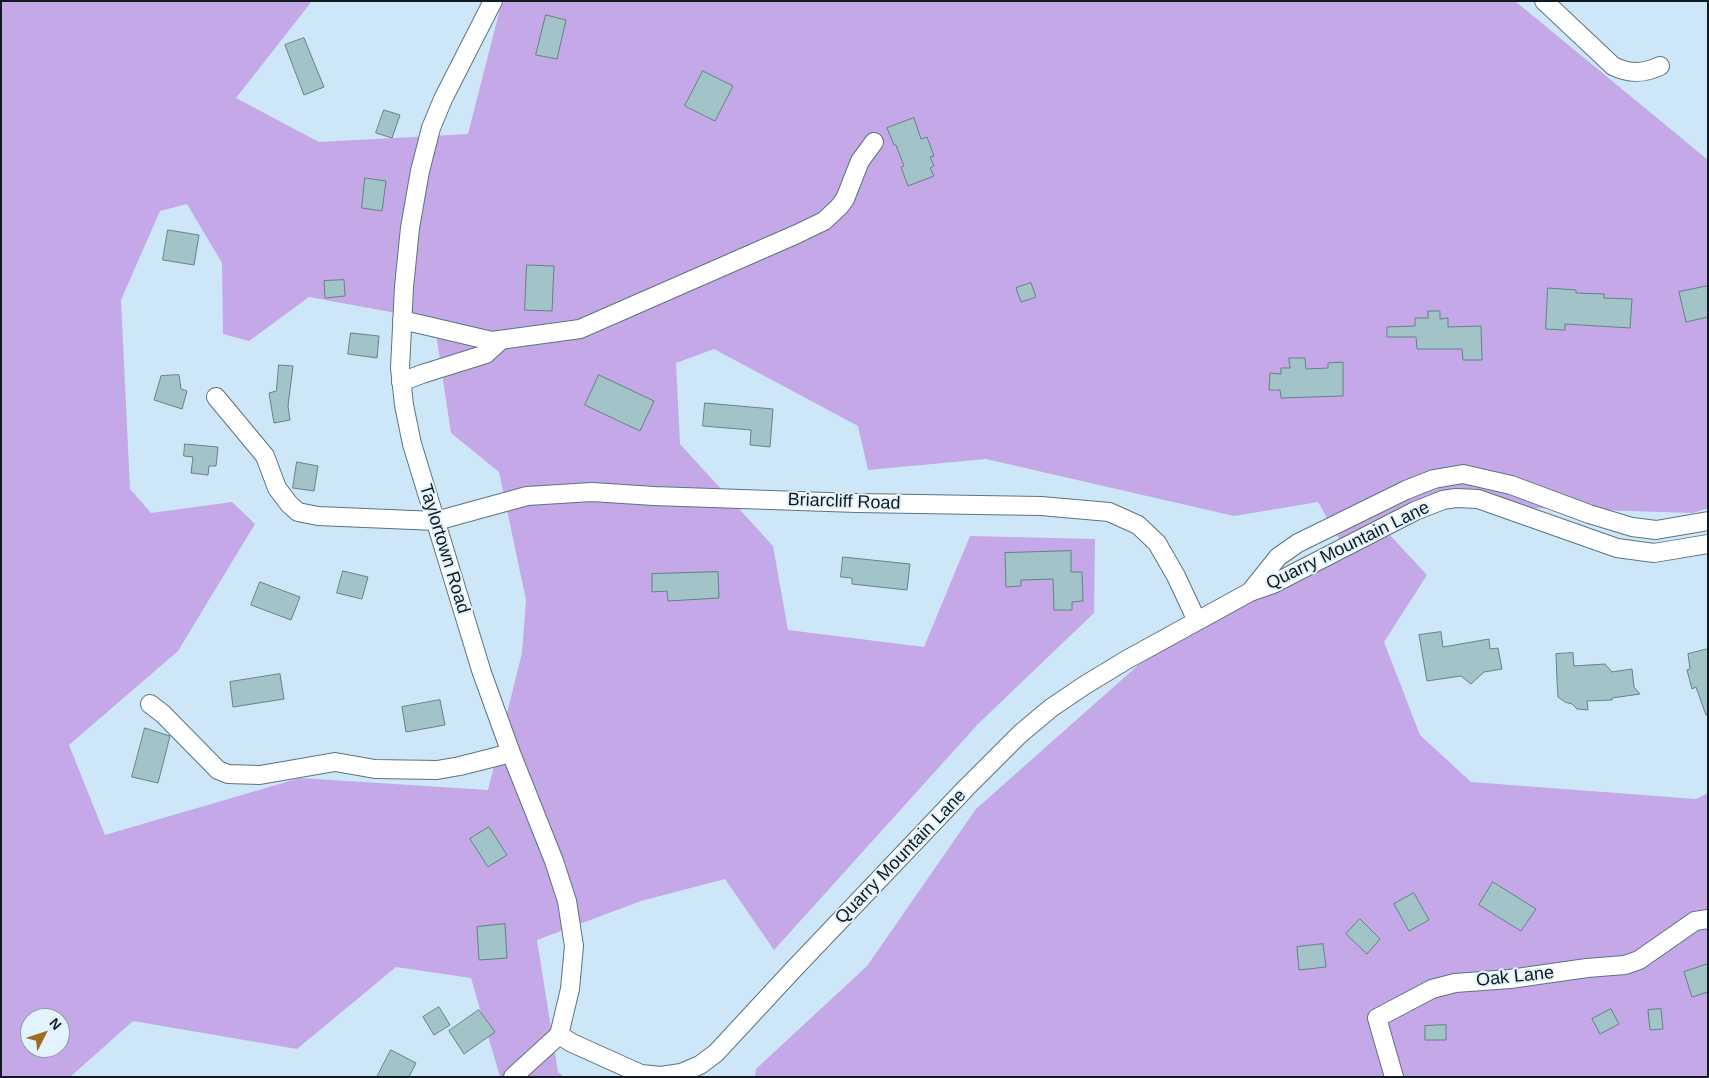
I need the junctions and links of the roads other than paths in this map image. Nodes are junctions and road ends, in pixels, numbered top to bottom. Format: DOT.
graph roads {
  1 [pos="493,1"];
  2 [pos="1544,1"];
  3 [pos="1660,66"];
  4 [pos="874,142"];
  5 [pos="402,320"];
  6 [pos="501,340"];
  7 [pos="402,382"];
  8 [pos="216,397"];
  9 [pos="1416,486"];
  10 [pos="1426,506"];
  11 [pos="1606,520"];
  12 [pos="436,521"];
  13 [pos="1708,521"];
  14 [pos="1599,541"];
  15 [pos="1708,544"];
  16 [pos="1250,592"];
  17 [pos="1197,622"];
  18 [pos="150,704"];
  19 [pos="511,753"];
  20 [pos="1708,919"];
  21 [pos="559,1035"];
  22 [pos="513,1077"];
  23 [pos="1394,1077"];
  1 -- 5 [label="street, Taylortown Road"];
  2 -- 3 [label="street"];
  4 -- 6 [label="street"];
  5 -- 6 [label="street"];
  5 -- 7 [label="street, Taylortown Road"];
  6 -- 7 [label="street"];
  7 -- 12 [label="street, Taylortown Road"];
  8 -- 12 [label="street, Briarcliff Road"];
  9 -- 10 [label="street"];
  9 -- 11 [label="street, Quarry Mountain Lane"];
  9 -- 16 [label="street, Quarry Mountain Lane"];
  10 -- 14 [label="street, Quarry Mountain Lane"];
  10 -- 16 [label="street, Quarry Mountain Lane"];
  11 -- 13 [label="street, Quarry Mountain Lane"];
  11 -- 14 [label="street"];
  12 -- 17 [label="street, Briarcliff Road"];
  12 -- 19 [label="street, Taylortown Road"];
  14 -- 15 [label="street, Quarry Mountain Lane"];
  16 -- 17 [label="street, Quarry Mountain Lane"];
  17 -- 21 [label="street, Quarry Mountain Lane"];
  18 -- 19 [label="street"];
  19 -- 21 [label="street, Taylortown Road"];
  20 -- 23 [label="street, Oak Lane"];
  21 -- 22 [label="street"];
}
